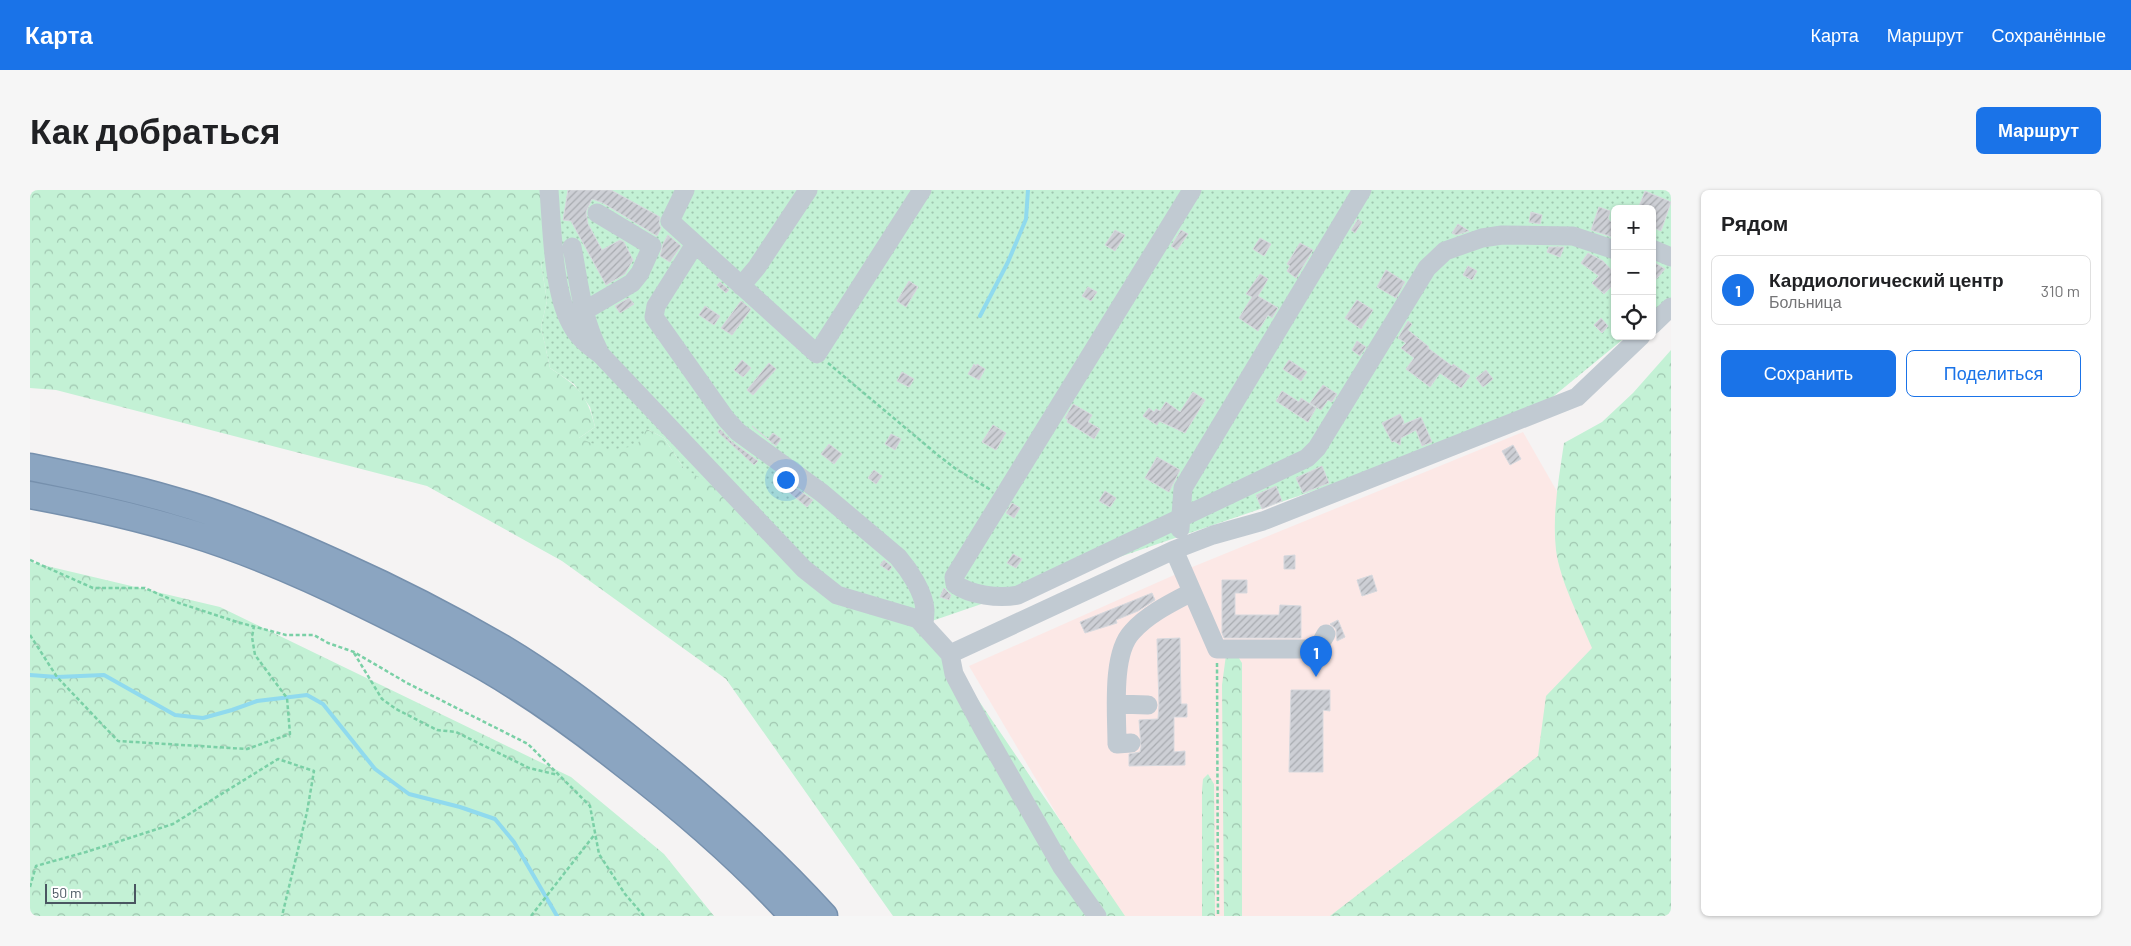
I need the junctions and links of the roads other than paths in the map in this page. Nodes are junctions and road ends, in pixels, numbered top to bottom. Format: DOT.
graph roads {
  1 [pos="549,190"];
  2 [pos="685,190"];
  3 [pos="808,190"];
  4 [pos="922,190"];
  5 [pos="1192,190"];
  6 [pos="1362,190"];
  7 [pos="597,213"];
  8 [pos="695,244"];
  9 [pos="572,247"];
  10 [pos="1611,249"];
  11 [pos="1654,250"];
  12 [pos="1671,257"];
  13 [pos="741,286"];
  14 [pos="1671,307"];
  15 [pos="584,311"];
  16 [pos="1656,321"];
  17 [pos="1637,340"];
  18 [pos="601,355"];
  19 [pos="30,468"];
  20 [pos="30,495"];
  21 [pos="1180,520"];
  22 [pos="1177,548"];
  23 [pos="1192,592"];
  24 [pos="924,626"];
  25 [pos="1326,634"];
  26 [pos="950,654"];
  27 [pos="1118,704"];
  28 [pos="1148,705"];
  29 [pos="1131,743"];
  30 [pos="793,916"];
  31 [pos="824,916"];
  32 [pos="1097,916"];
  1 -- 18 [label="lane"];
  2 -- 8 [label="lane"];
  3 -- 13 [label="lane"];
  4 -- 13 [label="lane"];
  5 -- 21 [label="lane"];
  6 -- 21 [label="lane"];
  7 -- 15 [label="lane"];
  8 -- 13 [label="lane"];
  8 -- 24 [label="lane"];
  9 -- 15 [label="lane"];
  10 -- 21 [label="lane"];
  11 -- 12 [label="lane"];
  14 -- 16 [label="lane"];
  15 -- 18 [label="lane"];
  17 -- 22 [label="lane"];
  18 -- 24 [label="lane"];
  19 -- 31 [label="highway"];
  20 -- 30 [label="highway"];
  21 -- 22 [label="lane"];
  22 -- 23 [label="lane"];
  22 -- 26 [label="lane"];
  23 -- 25 [label="lane"];
  23 -- 27 [label="lane"];
  24 -- 26 [label="lane"];
  26 -- 32 [label="lane"];
  27 -- 28 [label="lane"];
  27 -- 29 [label="lane"];
}
